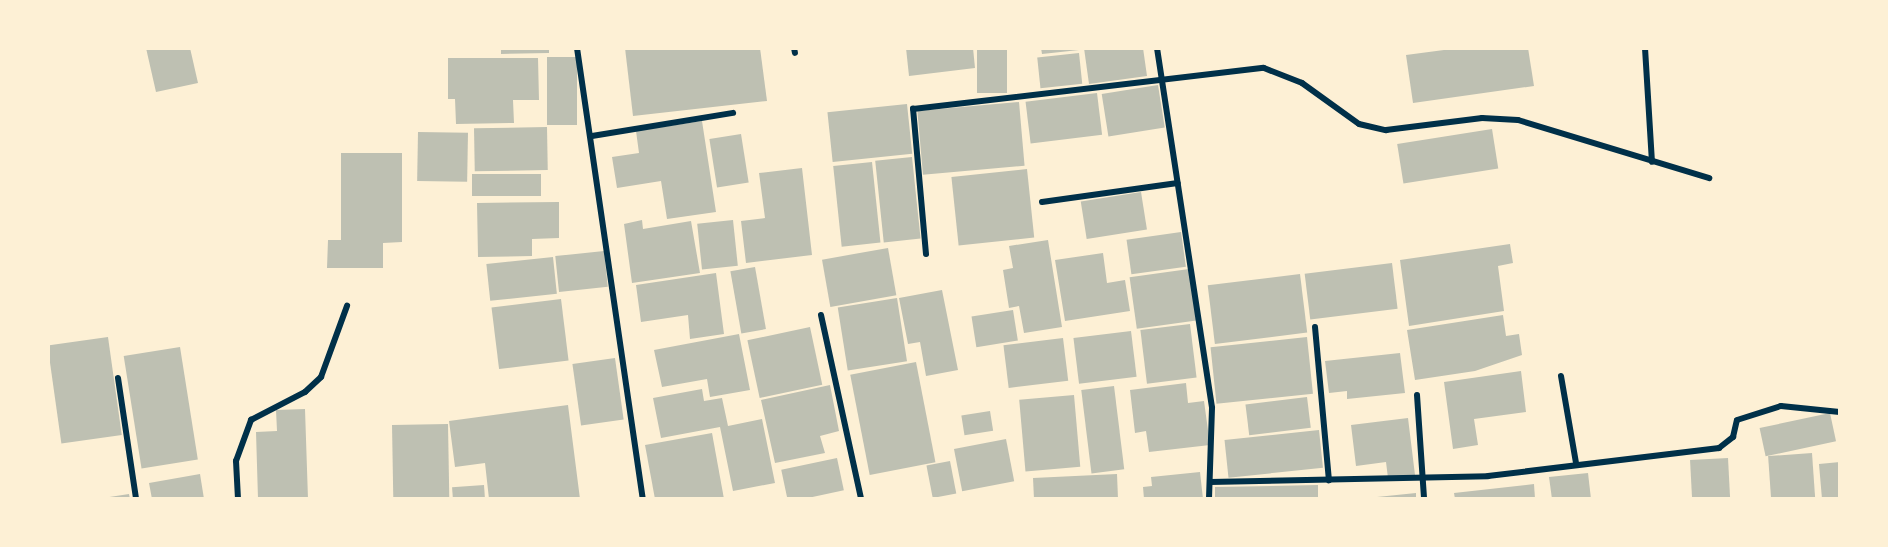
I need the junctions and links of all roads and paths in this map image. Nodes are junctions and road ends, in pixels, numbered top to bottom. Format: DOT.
graph roads {
  1 [pos="577,48"];
  2 [pos="1157,48"];
  3 [pos="1646,48"];
  4 [pos="1162,79"];
  5 [pos="733,113"];
  6 [pos="592,136"];
  7 [pos="1652,162"];
  8 [pos="1709,178"];
  9 [pos="1178,183"];
  10 [pos="1042,202"];
  11 [pos="926,254"];
  12 [pos="347,306"];
  13 [pos="821,315"];
  14 [pos="1315,327"];
  15 [pos="1561,376"];
  16 [pos="118,378"];
  17 [pos="1417,395"];
  18 [pos="1840,412"];
  19 [pos="1576,463"];
  20 [pos="1329,480"];
  21 [pos="1424,480"];
  22 [pos="1210,482"];
  23 [pos="136,499"];
  24 [pos="238,499"];
  25 [pos="643,499"];
  26 [pos="861,499"];
  27 [pos="1209,499"];
  28 [pos="1425,499"];
  1 -- 6 [label="street"];
  2 -- 4 [label="street"];
  3 -- 7 [label="street"];
  4 -- 7 [label="street"];
  4 -- 9 [label="street"];
  4 -- 11 [label="street"];
  5 -- 6 [label="street"];
  6 -- 25 [label="street"];
  7 -- 8 [label="street"];
  9 -- 10 [label="street"];
  9 -- 22 [label="street"];
  12 -- 24 [label="street"];
  13 -- 26 [label="street"];
  14 -- 20 [label="street"];
  15 -- 19 [label="street"];
  16 -- 23 [label="street"];
  17 -- 21 [label="street"];
  18 -- 19 [label="street"];
  19 -- 21 [label="street"];
  20 -- 21 [label="street"];
  20 -- 22 [label="street"];
  21 -- 28 [label="street"];
  22 -- 27 [label="street"];
}
